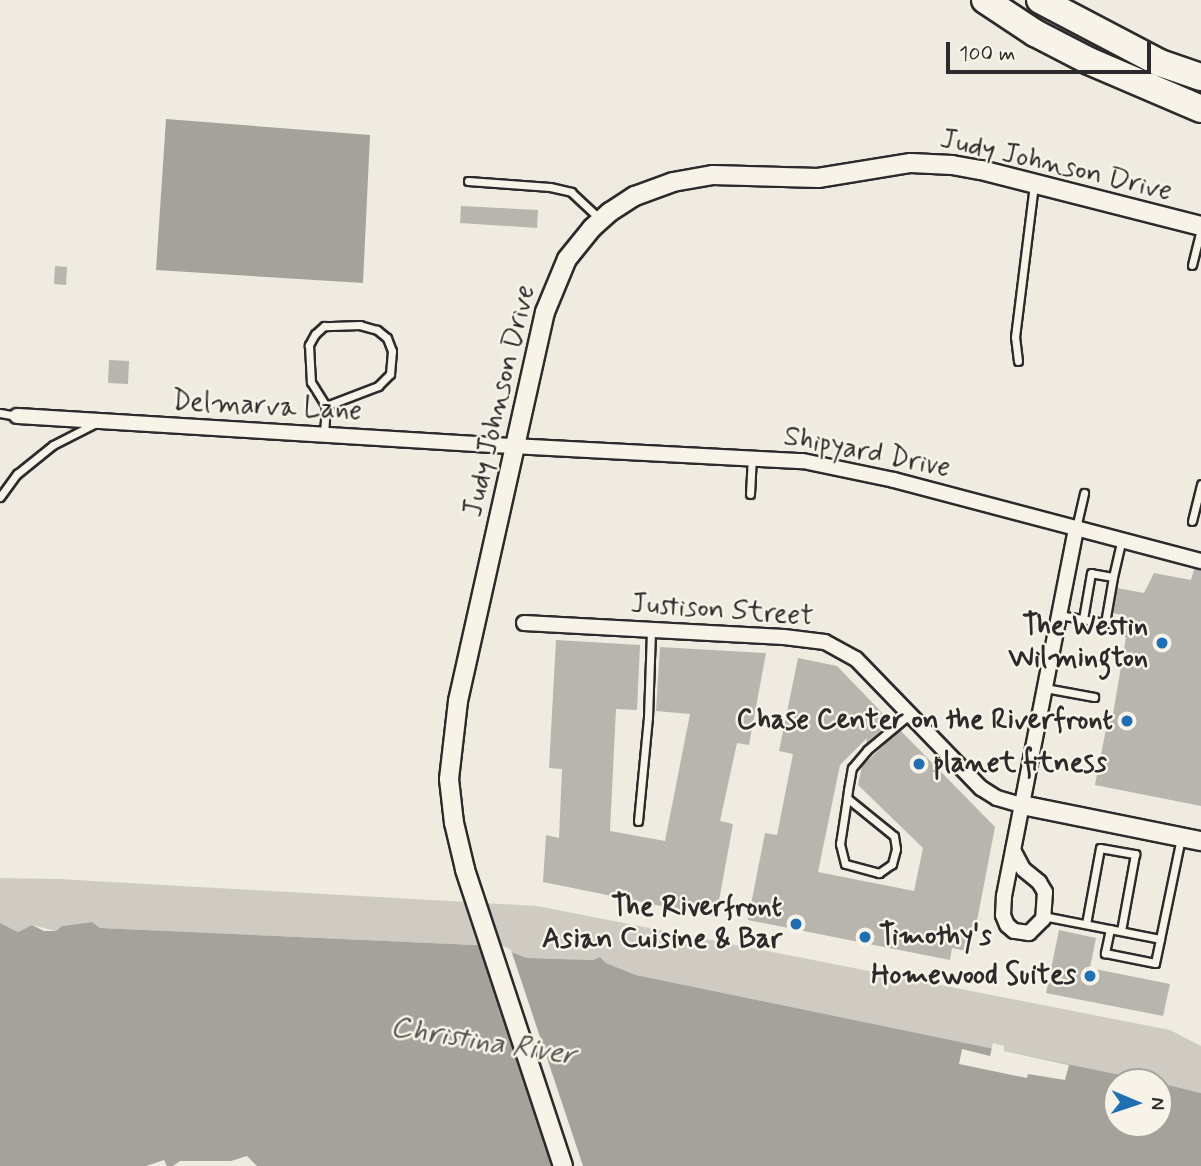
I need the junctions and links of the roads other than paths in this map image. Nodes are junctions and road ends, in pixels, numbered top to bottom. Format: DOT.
graph roads {
  1 [pos="985,0"];
  2 [pos="1040,0"];
  3 [pos="1201,78"];
  4 [pos="1201,109"];
  5 [pos="468,181"];
  6 [pos="1034,184"];
  7 [pos="601,220"];
  8 [pos="1201,227"];
  9 [pos="1192,265"];
  10 [pos="1018,360"];
  11 [pos="326,407"];
  12 [pos="0,413"];
  13 [pos="17,416"];
  14 [pos="100,421"];
  15 [pos="324,434"];
  16 [pos="515,446"];
  17 [pos="752,457"];
  18 [pos="1201,484"];
  19 [pos="750,494"];
  20 [pos="1084,494"];
  21 [pos="0,497"];
  22 [pos="1192,521"];
  23 [pos="1076,528"];
  24 [pos="1121,541"];
  25 [pos="1201,561"];
  26 [pos="1113,577"];
  27 [pos="1059,615"];
  28 [pos="1083,619"];
  29 [pos="524,623"];
  30 [pos="651,631"];
  31 [pos="1045,688"];
  32 [pos="1094,697"];
  33 [pos="910,714"];
  34 [pos="847,798"];
  35 [pos="1022,805"];
  36 [pos="638,821"];
  37 [pos="1181,837"];
  38 [pos="1201,841"];
  39 [pos="1013,850"];
  40 [pos="1044,916"];
  41 [pos="1086,924"];
  42 [pos="1110,929"];
  43 [pos="1121,931"];
  44 [pos="1160,939"];
  45 [pos="563,1166"];
  1 -- 4 [label="highway"];
  2 -- 3 [label="highway"];
  5 -- 7 [label="lane"];
  6 -- 7 [label="street, Judy Johnson Drive"];
  6 -- 8 [label="street, Judy Johnson Drive"];
  6 -- 10 [label="lane"];
  7 -- 16 [label="street, Judy Johnson Drive"];
  8 -- 9 [label="lane"];
  11 -- 11 [label="lane"];
  11 -- 15 [label="lane"];
  12 -- 13 [label="lane"];
  13 -- 14 [label="street, Delmarva Lane"];
  14 -- 15 [label="street, Delmarva Lane"];
  14 -- 21 [label="lane"];
  15 -- 16 [label="street, Delmarva Lane"];
  16 -- 17 [label="street, Shipyard Drive"];
  16 -- 45 [label="street, Judy Johnson Drive"];
  17 -- 19 [label="lane"];
  17 -- 23 [label="street, Shipyard Drive"];
  18 -- 22 [label="lane"];
  20 -- 23 [label="lane"];
  23 -- 24 [label="street, Shipyard Drive"];
  23 -- 27 [label="street"];
  24 -- 25 [label="street, Shipyard Drive"];
  24 -- 26 [label="lane"];
  26 -- 28 [label="lane"];
  26 -- 28 [label="lane"];
  27 -- 28 [label="lane"];
  27 -- 31 [label="street"];
  29 -- 30 [label="street, Justison Street"];
  30 -- 33 [label="street, Justison Street"];
  30 -- 36 [label="lane"];
  31 -- 32 [label="lane"];
  31 -- 35 [label="street"];
  33 -- 34 [label="lane"];
  33 -- 35 [label="street, Justison Street"];
  34 -- 34 [label="lane"];
  35 -- 37 [label="street"];
  35 -- 39 [label="street"];
  37 -- 38 [label="street"];
  37 -- 44 [label="lane"];
  39 -- 40 [label="street"];
  39 -- 40 [label="street"];
  40 -- 41 [label="lane"];
  41 -- 42 [label="lane"];
  41 -- 43 [label="lane"];
  42 -- 43 [label="lane"];
  42 -- 44 [label="lane"];
  43 -- 44 [label="lane"];
}
